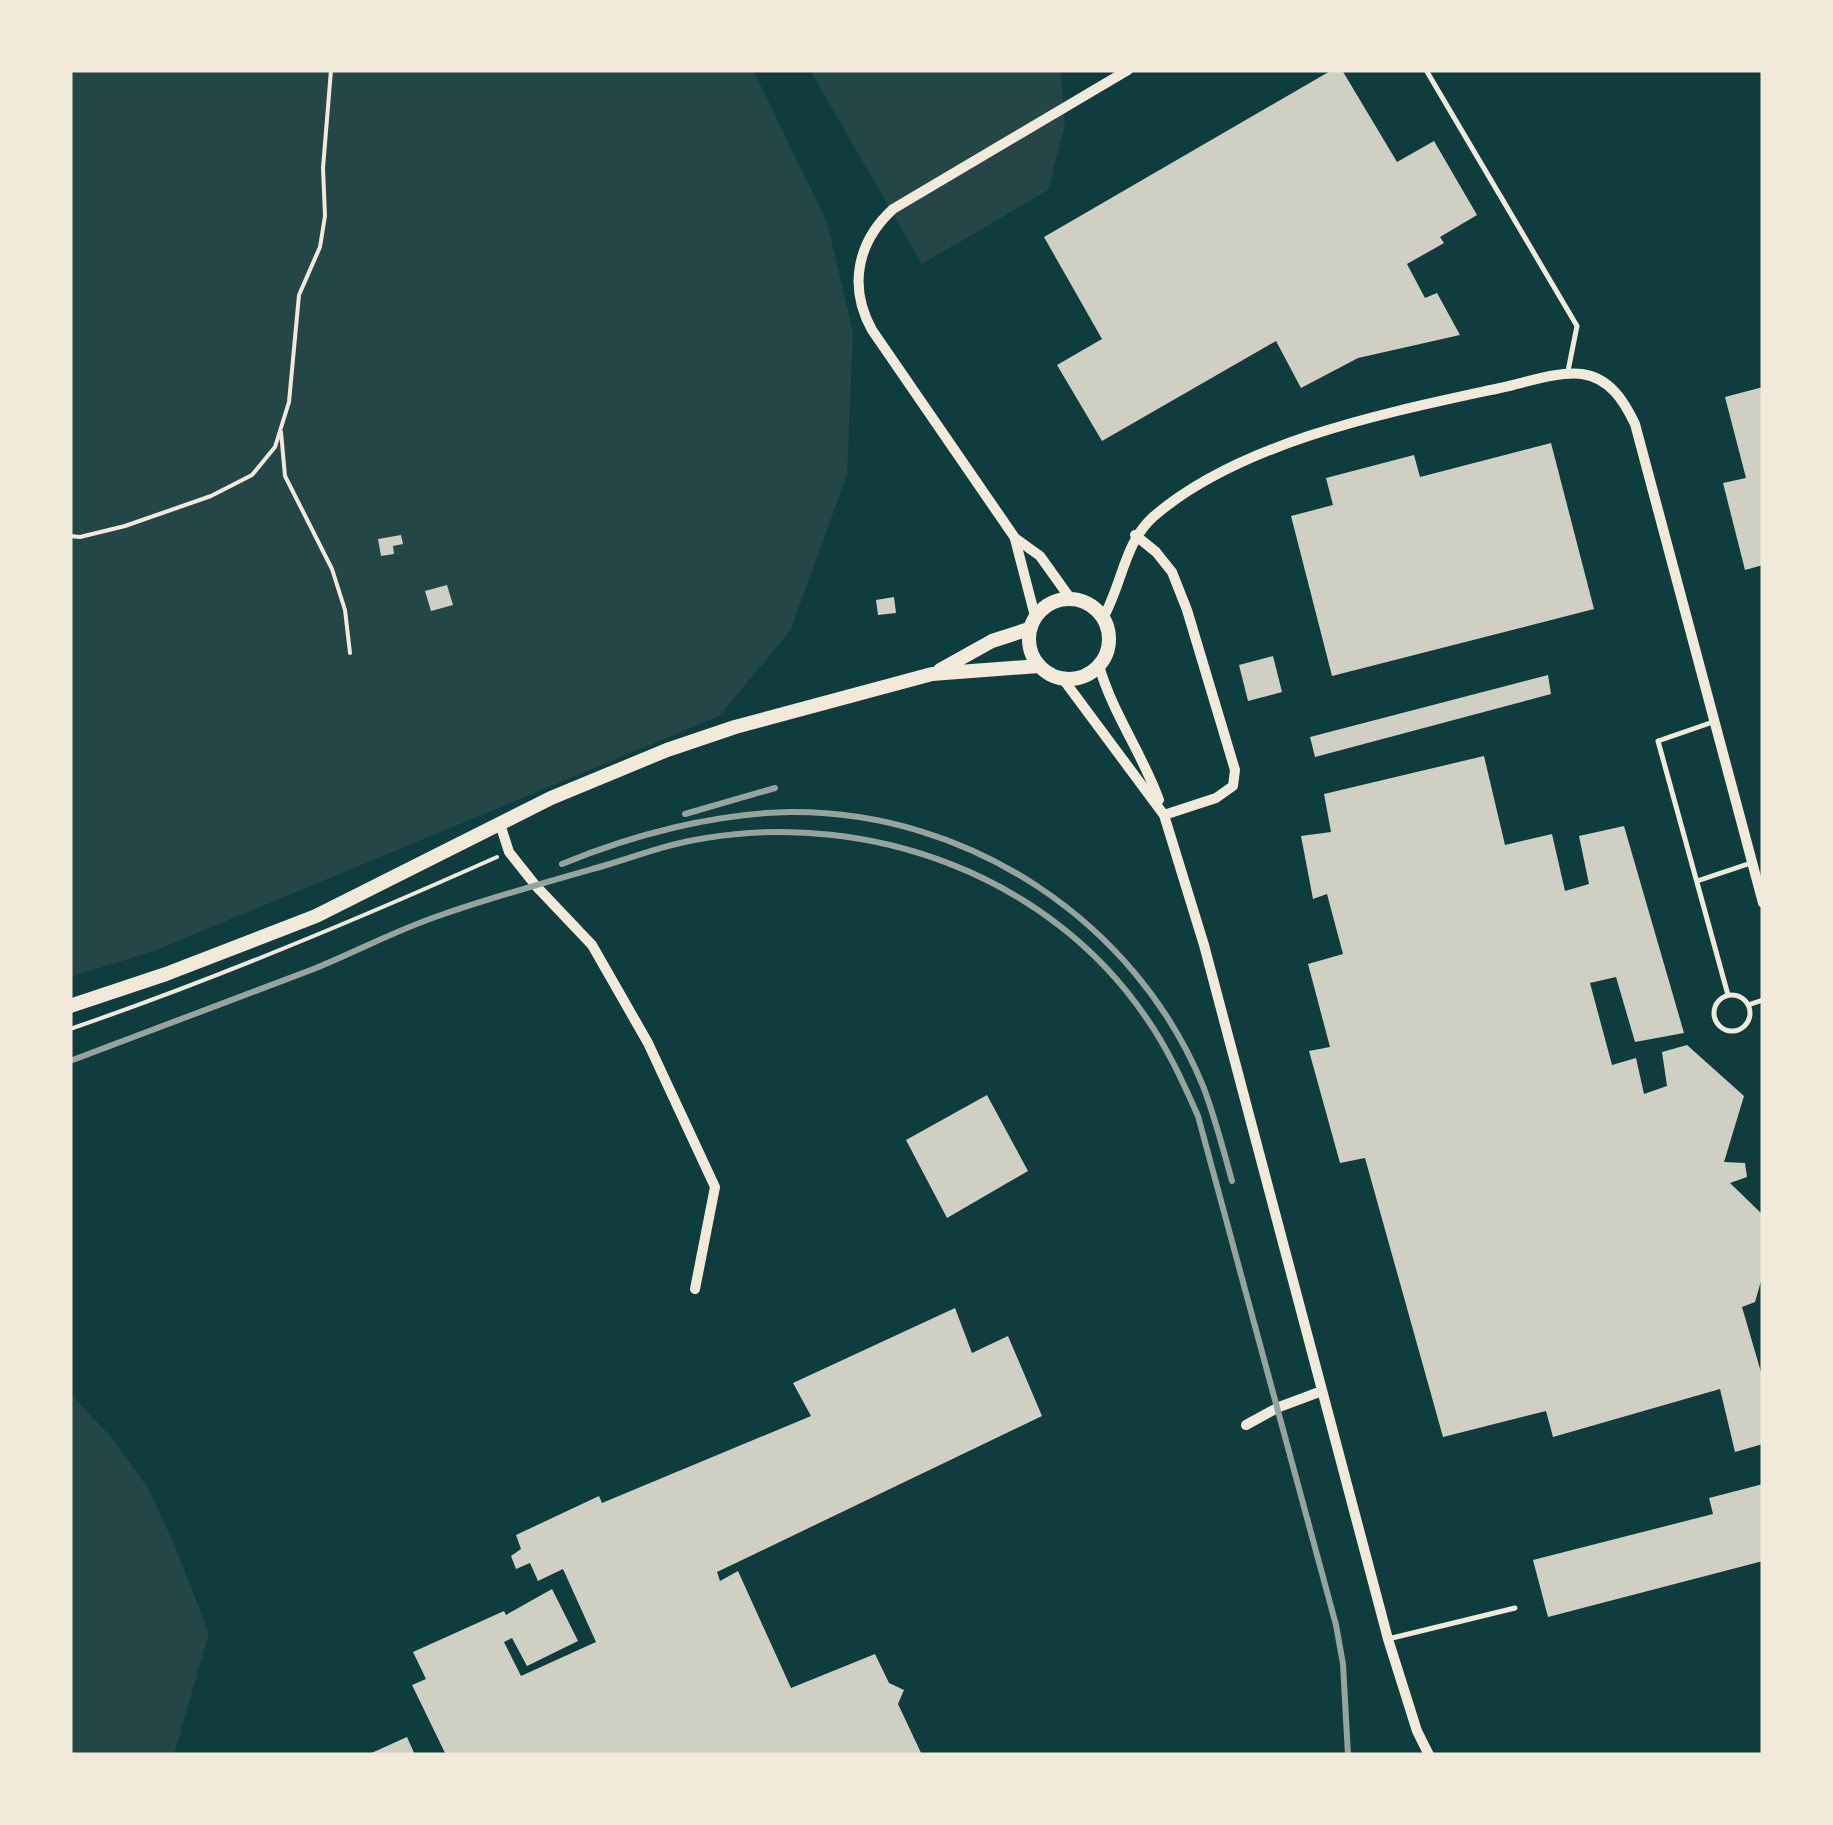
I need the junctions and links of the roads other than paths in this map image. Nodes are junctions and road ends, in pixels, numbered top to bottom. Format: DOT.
graph roads {
  1 [pos="1128,70"];
  2 [pos="1426,70"];
  3 [pos="1568,374"];
  4 [pos="1135,535"];
  5 [pos="1015,538"];
  6 [pos="1070,598"];
  7 [pos="1103,618"];
  8 [pos="1032,622"];
  9 [pos="1039,666"];
  10 [pos="1099,666"];
  11 [pos="932,674"];
  12 [pos="1063,679"];
  13 [pos="1713,722"];
  14 [pos="1164,815"];
  15 [pos="500,824"];
  16 [pos="1752,863"];
  17 [pos="1697,881"];
  18 [pos="1763,903"];
  19 [pos="1728,994"];
  20 [pos="1763,1000"];
  21 [pos="1748,1005"];
  22 [pos="70,1006"];
  23 [pos="695,1290"];
  24 [pos="1322,1391"];
  25 [pos="1246,1426"];
  26 [pos="1515,1608"];
  27 [pos="1388,1639"];
  28 [pos="1429,1755"];
  1 -- 5 [label="street"];
  2 -- 3 [label="lane"];
  3 -- 4 [label="street"];
  3 -- 13 [label="street"];
  4 -- 7 [label="street"];
  4 -- 14 [label="street"];
  5 -- 6 [label="street"];
  5 -- 8 [label="street"];
  6 -- 7 [label="main road"];
  6 -- 8 [label="main road"];
  7 -- 10 [label="main road"];
  8 -- 9 [label="main road"];
  8 -- 11 [label="main road"];
  9 -- 11 [label="main road"];
  9 -- 12 [label="main road"];
  10 -- 12 [label="main road"];
  10 -- 14 [label="street"];
  11 -- 15 [label="main road"];
  12 -- 14 [label="street"];
  13 -- 16 [label="street"];
  13 -- 17 [label="lane"];
  14 -- 24 [label="street"];
  15 -- 22 [label="main road"];
  15 -- 23 [label="street"];
  16 -- 17 [label="lane"];
  16 -- 18 [label="street"];
  17 -- 19 [label="lane"];
  19 -- 21 [label="lane"];
  19 -- 21 [label="lane"];
  20 -- 21 [label="lane"];
  24 -- 25 [label="street"];
  24 -- 27 [label="street"];
  26 -- 27 [label="lane"];
  27 -- 28 [label="street"];
}
